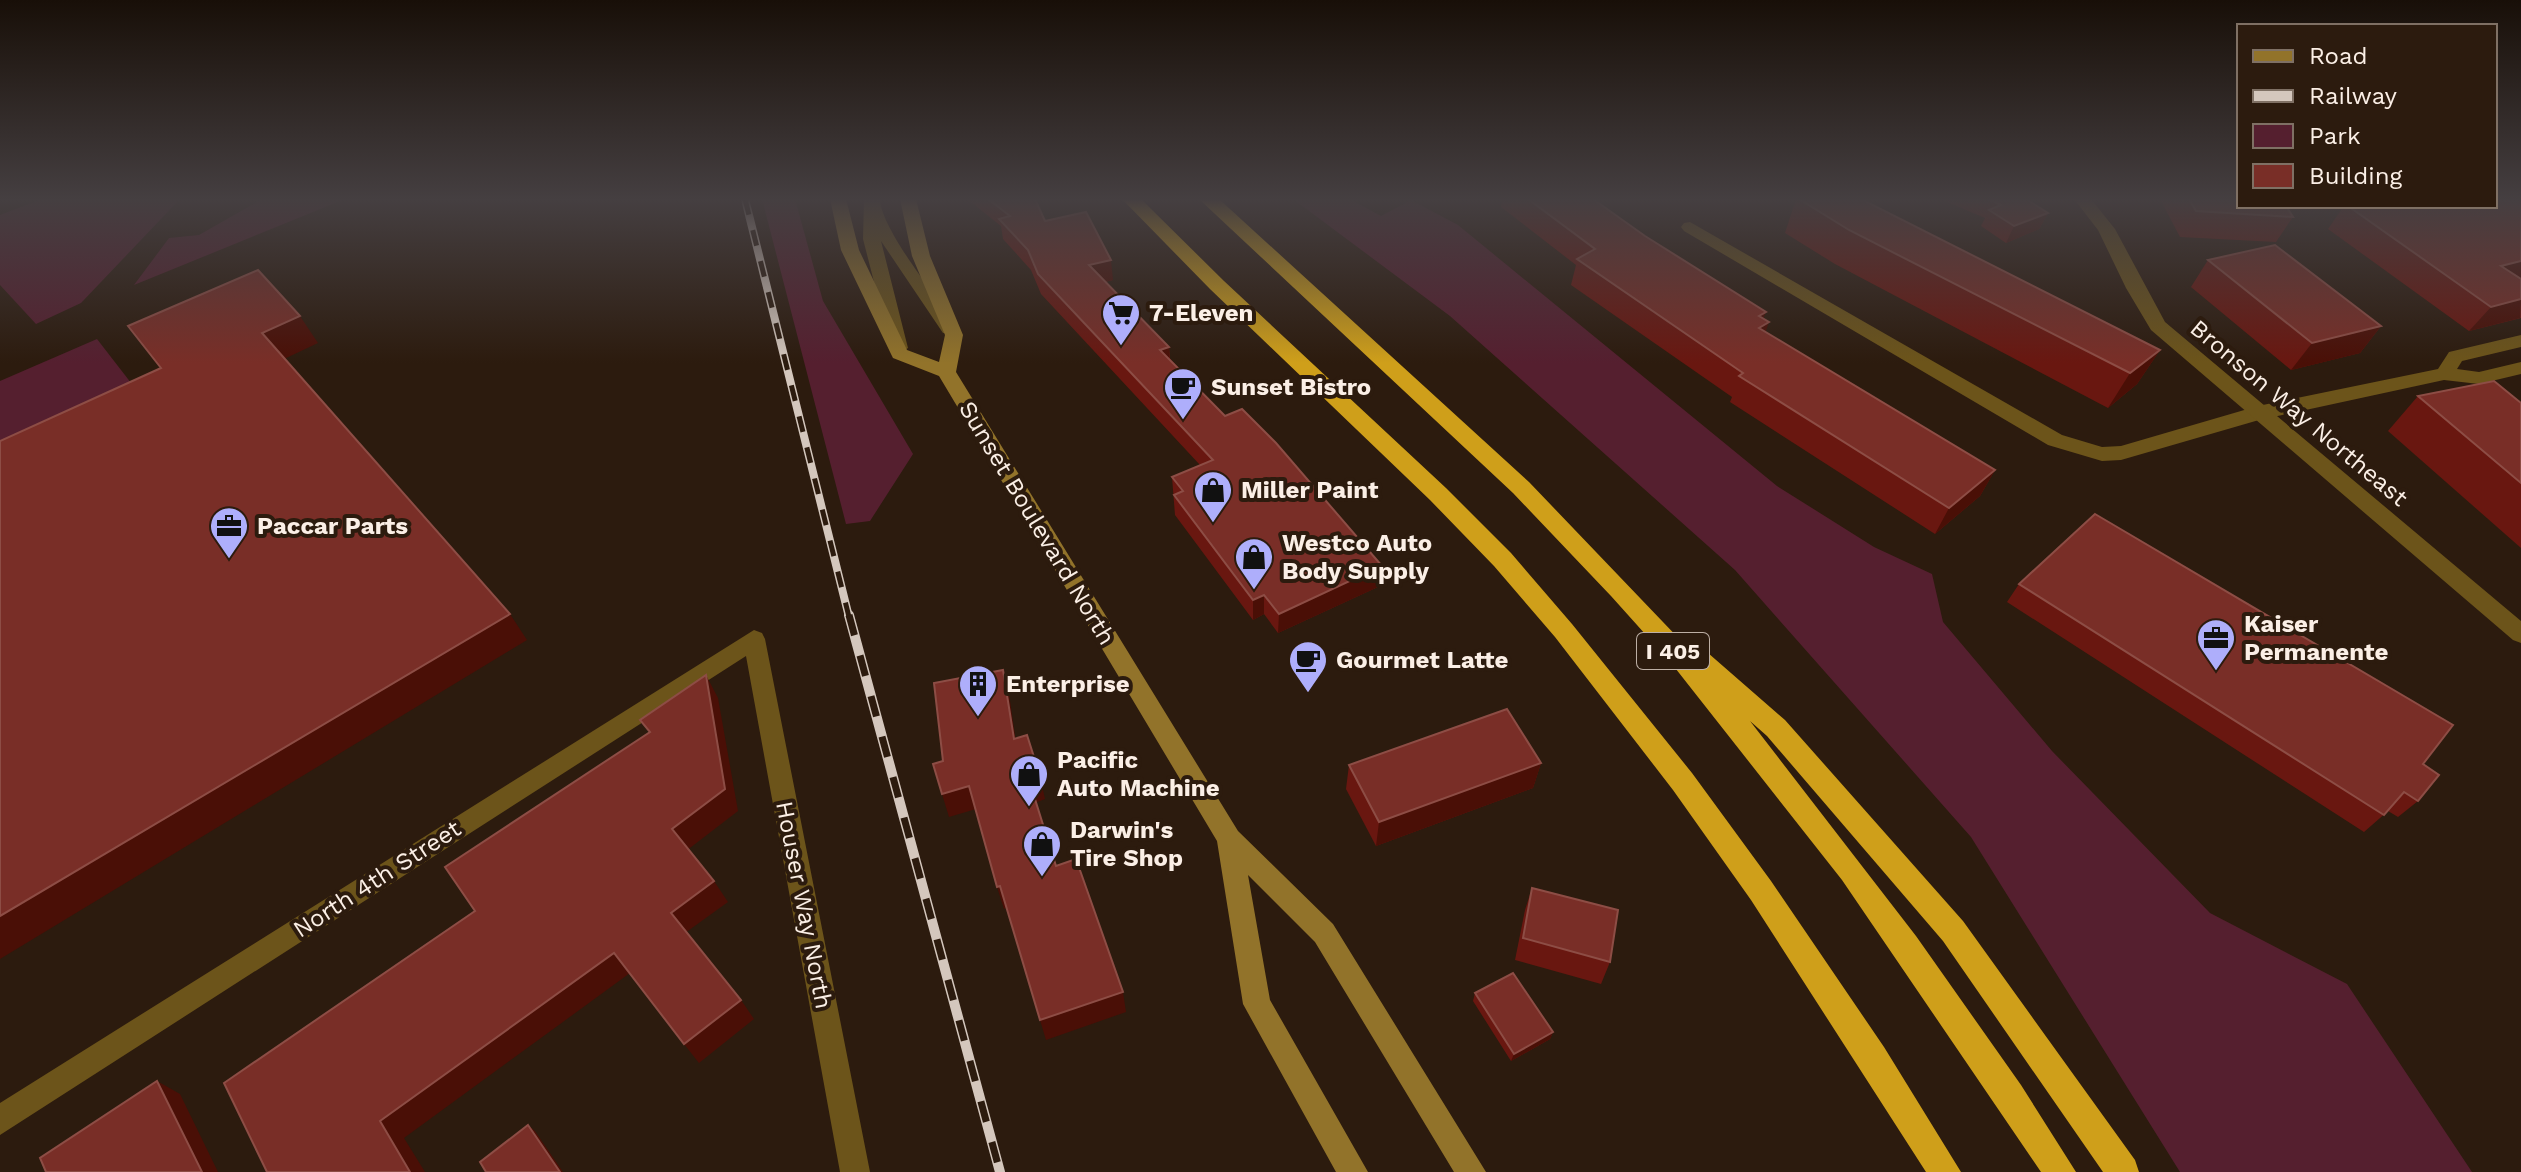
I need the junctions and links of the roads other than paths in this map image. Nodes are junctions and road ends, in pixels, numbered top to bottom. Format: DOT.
graph roads {
  1 [pos="852,254"];
  2 [pos="876,254"];
  3 [pos="896,254"];
  4 [pos="920,254"];
  5 [pos="1188,254"];
  6 [pos="1268,254"];
  7 [pos="1736,254"];
  8 [pos="2118,254"];
  9 [pos="954,335"];
  10 [pos="2521,341"];
  11 [pos="900,354"];
  12 [pos="2521,368"];
  13 [pos="946,372"];
  14 [pos="2444,374"];
  15 [pos="2258,413"];
  16 [pos="1621,590"];
  17 [pos="2521,634"];
  18 [pos="754,639"];
  19 [pos="1229,839"];
  20 [pos="0,1120"];
  21 [pos="855,1172"];
  22 [pos="1353,1172"];
  23 [pos="1471,1172"];
  24 [pos="1945,1172"];
  25 [pos="2060,1172"];
  26 [pos="2123,1172"];
  1 -- 11 [label="main road"];
  2 -- 11 [label="street"];
  3 -- 9 [label="street"];
  4 -- 9 [label="main road"];
  5 -- 24 [label="highway, I 405"];
  6 -- 16 [label="highway, I 405"];
  7 -- 15 [label="street"];
  8 -- 15 [label="street, Bronson Way Northeast"];
  9 -- 13 [label="main road"];
  10 -- 14 [label="street"];
  11 -- 13 [label="main road"];
  12 -- 14 [label="street"];
  13 -- 19 [label="main road, Sunset Boulevard North"];
  14 -- 15 [label="street"];
  15 -- 17 [label="street, Bronson Way Northeast"];
  16 -- 25 [label="highway, I 405"];
  16 -- 26 [label="highway"];
  18 -- 20 [label="street, North 4th Street"];
  18 -- 21 [label="street, Houser Way North"];
  19 -- 22 [label="main road, Sunset Boulevard North"];
  19 -- 23 [label="main road, Sunset Boulevard North"];
}
